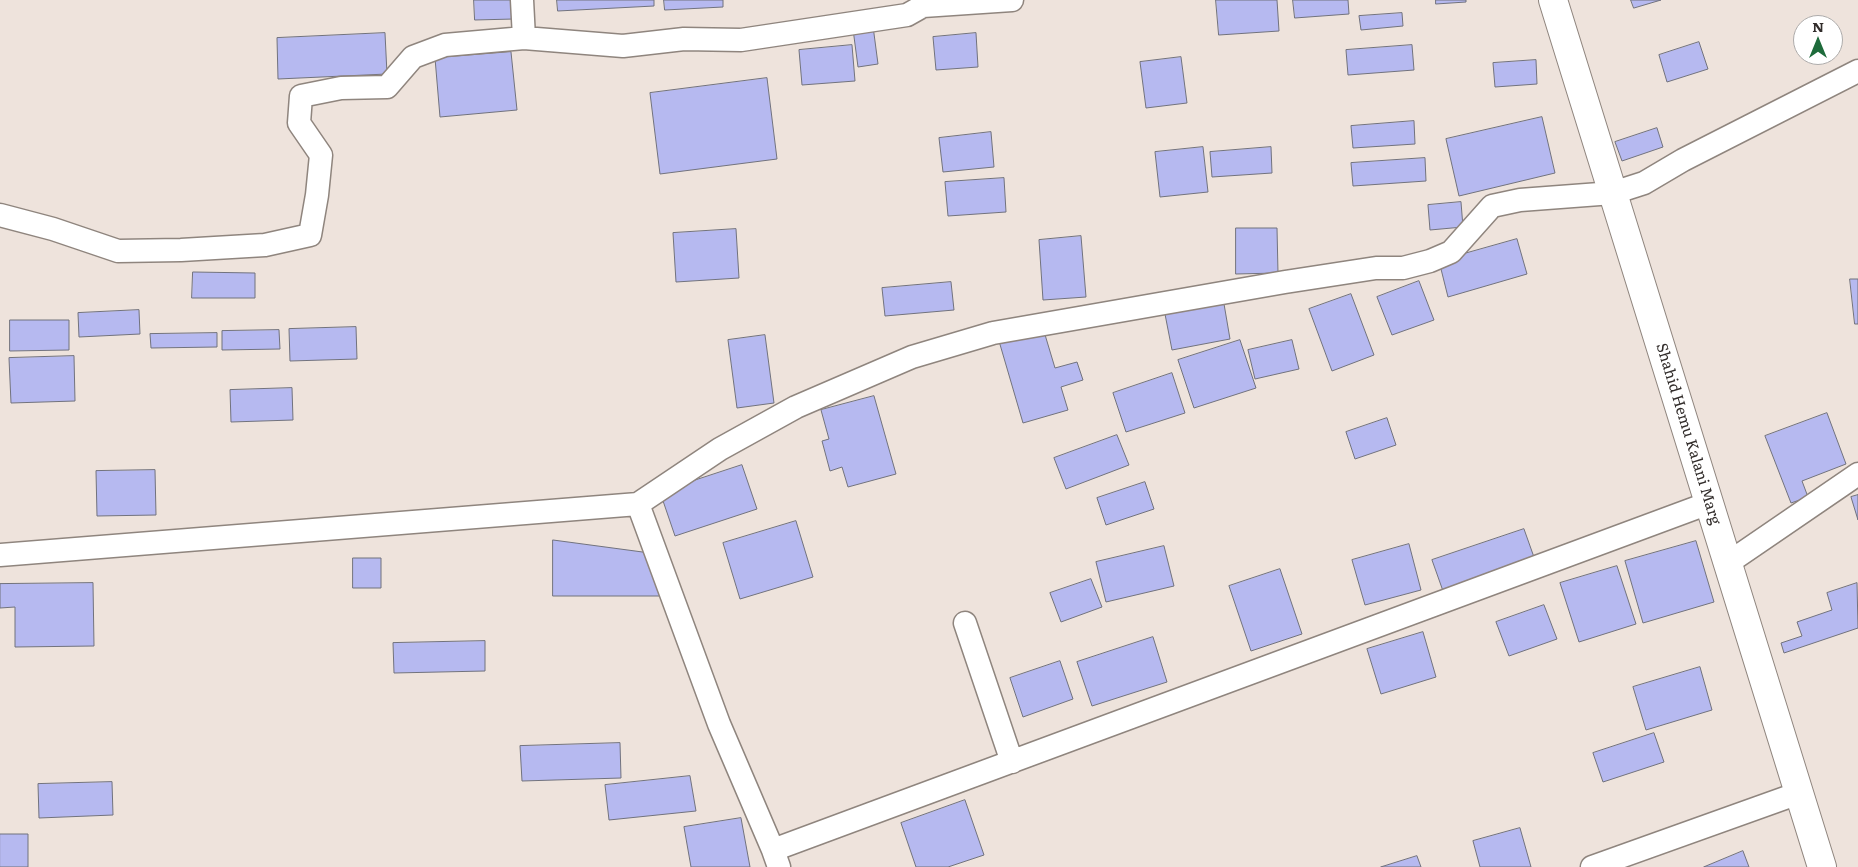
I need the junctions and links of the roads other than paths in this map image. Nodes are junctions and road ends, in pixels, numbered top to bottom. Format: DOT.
graph roads {
  1 [pos="522,0"];
  2 [pos="1012,0"];
  3 [pos="1554,0"];
  4 [pos="524,38"];
  5 [pos="1858,71"];
  6 [pos="1613,193"];
  7 [pos="0,215"];
  8 [pos="1858,474"];
  9 [pos="1709,503"];
  10 [pos="638,504"];
  11 [pos="0,555"];
  12 [pos="1728,563"];
  13 [pos="965,623"];
  14 [pos="1012,762"];
  15 [pos="1799,793"];
  16 [pos="776,858"];
  17 [pos="1592,867"];
  18 [pos="1822,867"];
  1 -- 4 [label="street"];
  2 -- 4 [label="street"];
  3 -- 6 [label="main road, Shahid Hemu Kalani Marg"];
  4 -- 7 [label="street"];
  5 -- 6 [label="street"];
  6 -- 9 [label="main road, Shahid Hemu Kalani Marg"];
  6 -- 10 [label="street"];
  8 -- 12 [label="street"];
  9 -- 12 [label="main road, Shahid Hemu Kalani Marg"];
  9 -- 14 [label="street"];
  10 -- 11 [label="street"];
  10 -- 16 [label="street"];
  12 -- 15 [label="main road, Shahid Hemu Kalani Marg"];
  13 -- 14 [label="street"];
  14 -- 16 [label="street"];
  15 -- 17 [label="street"];
  15 -- 18 [label="main road, Shahid Hemu Kalani Marg"];
}
